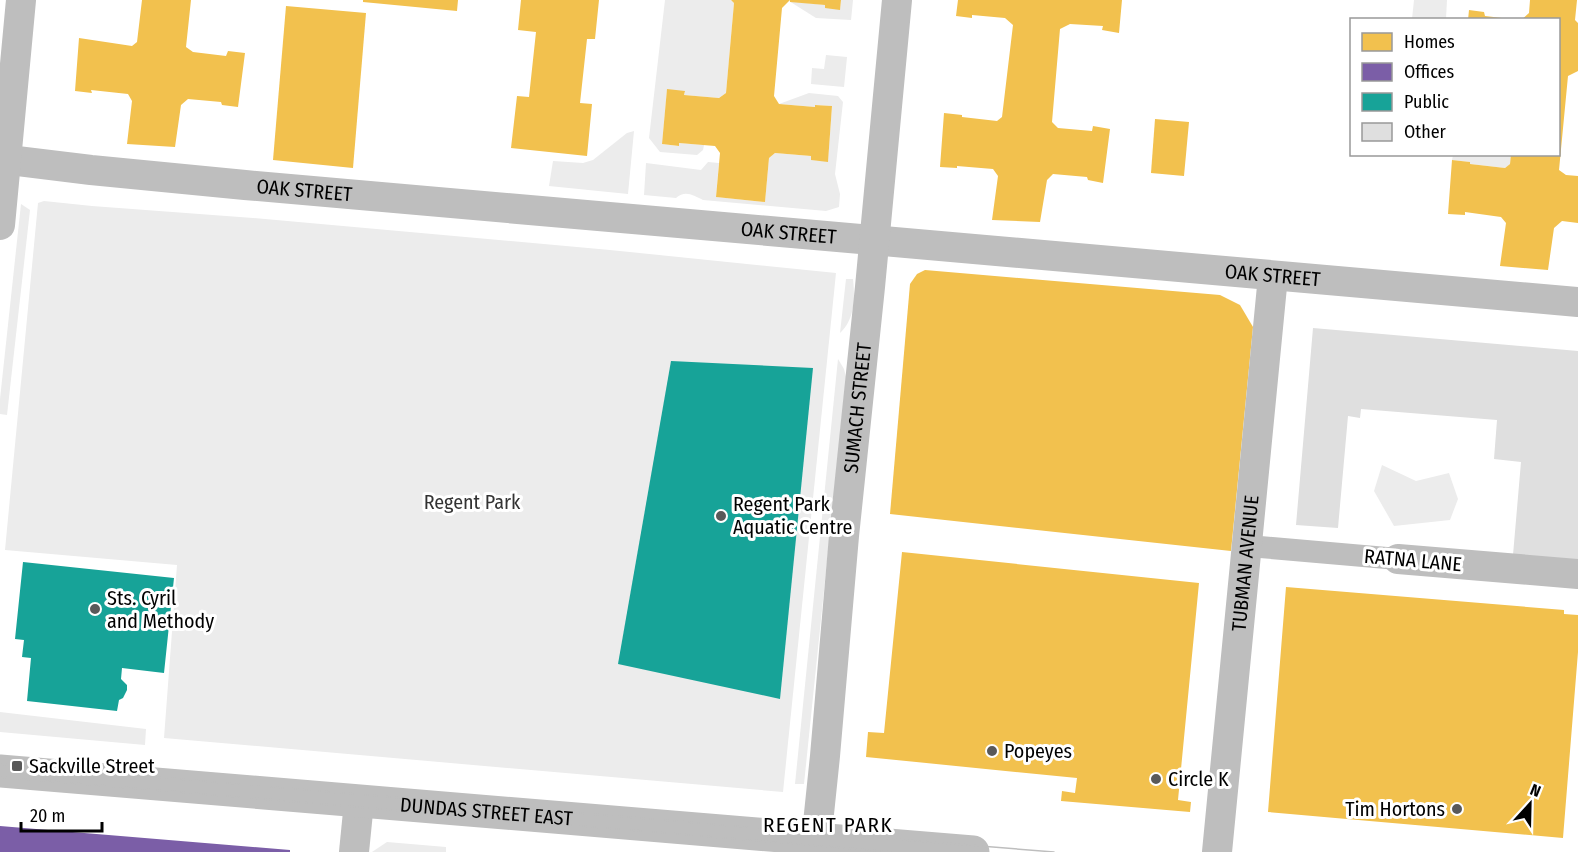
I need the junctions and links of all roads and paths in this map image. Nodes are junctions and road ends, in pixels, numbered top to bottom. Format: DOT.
graph roads {
  1 [pos="21,0"];
  2 [pos="897,0"];
  3 [pos="4,160"];
  4 [pos="0,225"];
  5 [pos="874,241"];
  6 [pos="1273,276"];
  7 [pos="1578,302"];
  8 [pos="1248,546"];
  9 [pos="1398,559"];
  10 [pos="1578,574"];
  11 [pos="0,771"];
  12 [pos="359,802"];
  13 [pos="815,846"];
  14 [pos="354,852"];
  15 [pos="973,852"];
  16 [pos="1217,852"];
  1 -- 3 [label="street"];
  2 -- 5 [label="street, SUMACH STREET"];
  3 -- 4 [label="street"];
  3 -- 5 [label="street, OAK STREET"];
  5 -- 6 [label="street, OAK STREET"];
  5 -- 13 [label="street, SUMACH STREET"];
  6 -- 7 [label="street, OAK STREET"];
  6 -- 8 [label="street, TUBMAN AVENUE"];
  8 -- 9 [label="street, RATNA LANE"];
  8 -- 16 [label="street, TUBMAN AVENUE"];
  9 -- 10 [label="street, RATNA LANE"];
  11 -- 12 [label="street, DUNDAS STREET EAST"];
  12 -- 13 [label="street, DUNDAS STREET EAST"];
  12 -- 14 [label="street"];
  13 -- 15 [label="street, DUNDAS STREET EAST"];
}
